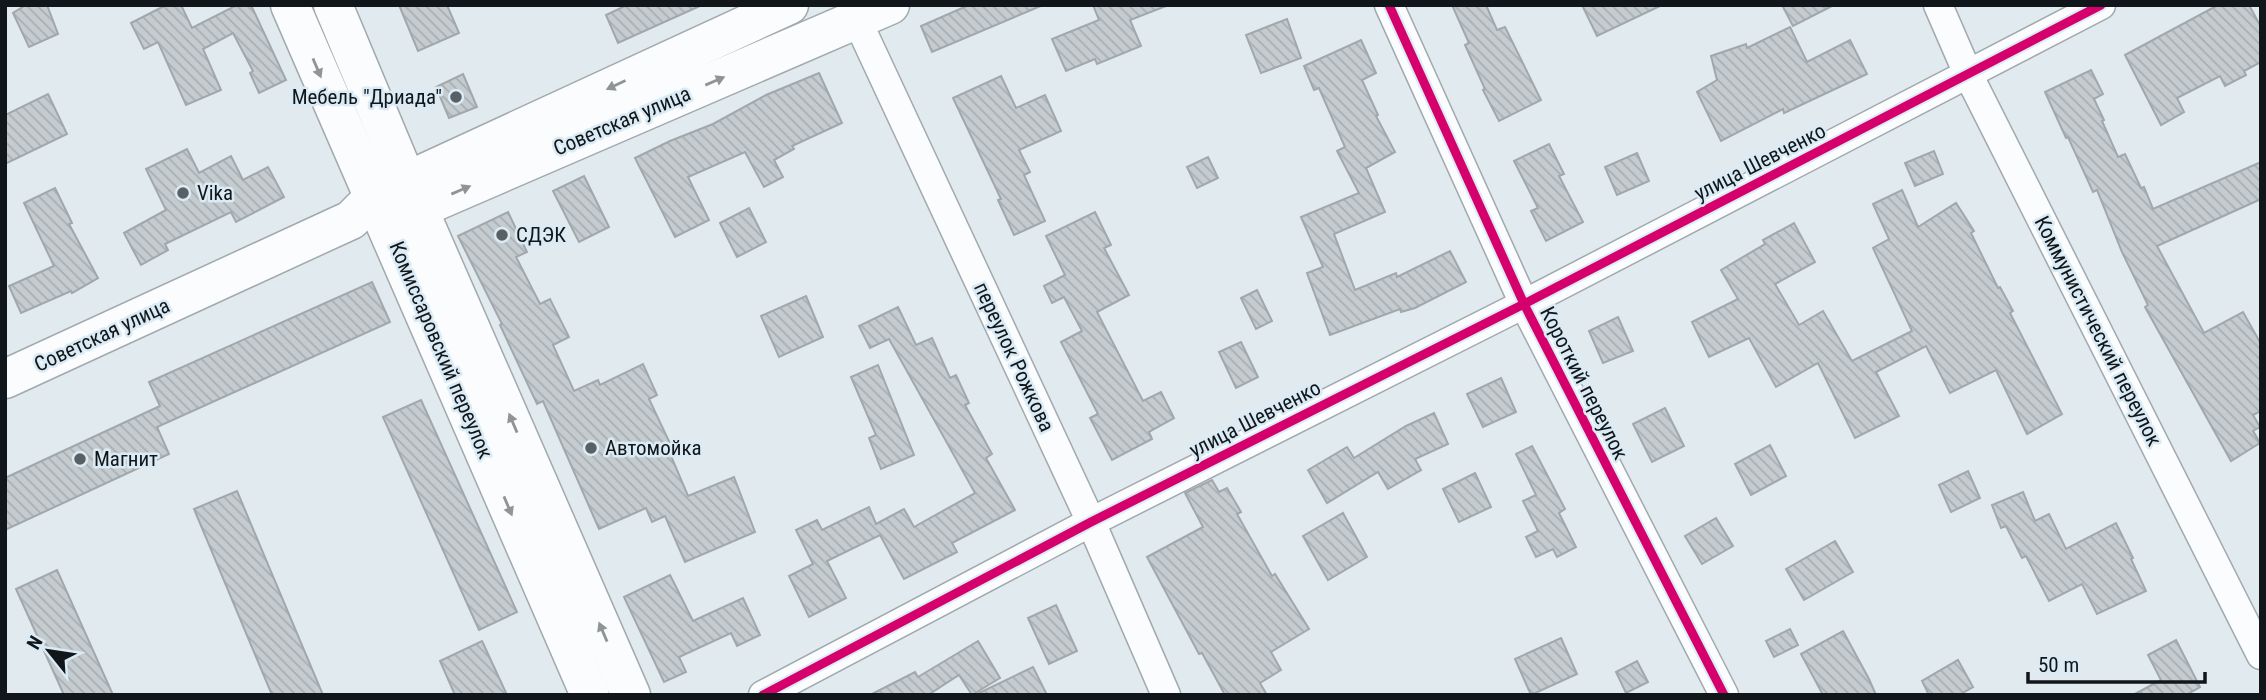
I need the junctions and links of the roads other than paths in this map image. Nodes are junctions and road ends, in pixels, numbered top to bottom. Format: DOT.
graph roads {
  1 [pos="289,5"];
  2 [pos="333,5"];
  3 [pos="789,5"];
  4 [pos="1389,5"];
  5 [pos="1938,5"];
  6 [pos="2101,5"];
  7 [pos="874,13"];
  8 [pos="1968,74"];
  9 [pos="387,206"];
  10 [pos="1524,304"];
  11 [pos="5,379"];
  12 [pos="1091,522"];
  13 [pos="2261,655"];
  14 [pos="590,695"];
  15 [pos="631,695"];
  16 [pos="763,695"];
  17 [pos="1166,695"];
  18 [pos="1724,695"];
  1 -- 9 [label="main road, Комиссаровский переулок, one-way"];
  2 -- 9 [label="main road, Комиссаровский переулок"];
  3 -- 9 [label="main road, Советская улица, one-way"];
  4 -- 10 [label="street, Короткий переулок"];
  5 -- 8 [label="street, Коммунистический переулок"];
  6 -- 8 [label="street, улица Шевченко"];
  9 -- 7 [label="main road, Советская улица, one-way"];
  7 -- 12 [label="street, переулок Рожкова"];
  8 -- 10 [label="street, улица Шевченко"];
  8 -- 13 [label="street, Коммунистический переулок"];
  9 -- 11 [label="main road, Советская улица"];
  9 -- 14 [label="main road, Комиссаровский переулок, one-way"];
  15 -- 9 [label="main road, Комиссаровский переулок, one-way"];
  10 -- 12 [label="street, улица Шевченко"];
  10 -- 18 [label="street, Короткий переулок"];
  12 -- 16 [label="street, улица Шевченко"];
  12 -- 17 [label="street, переулок Рожкова"];
}
